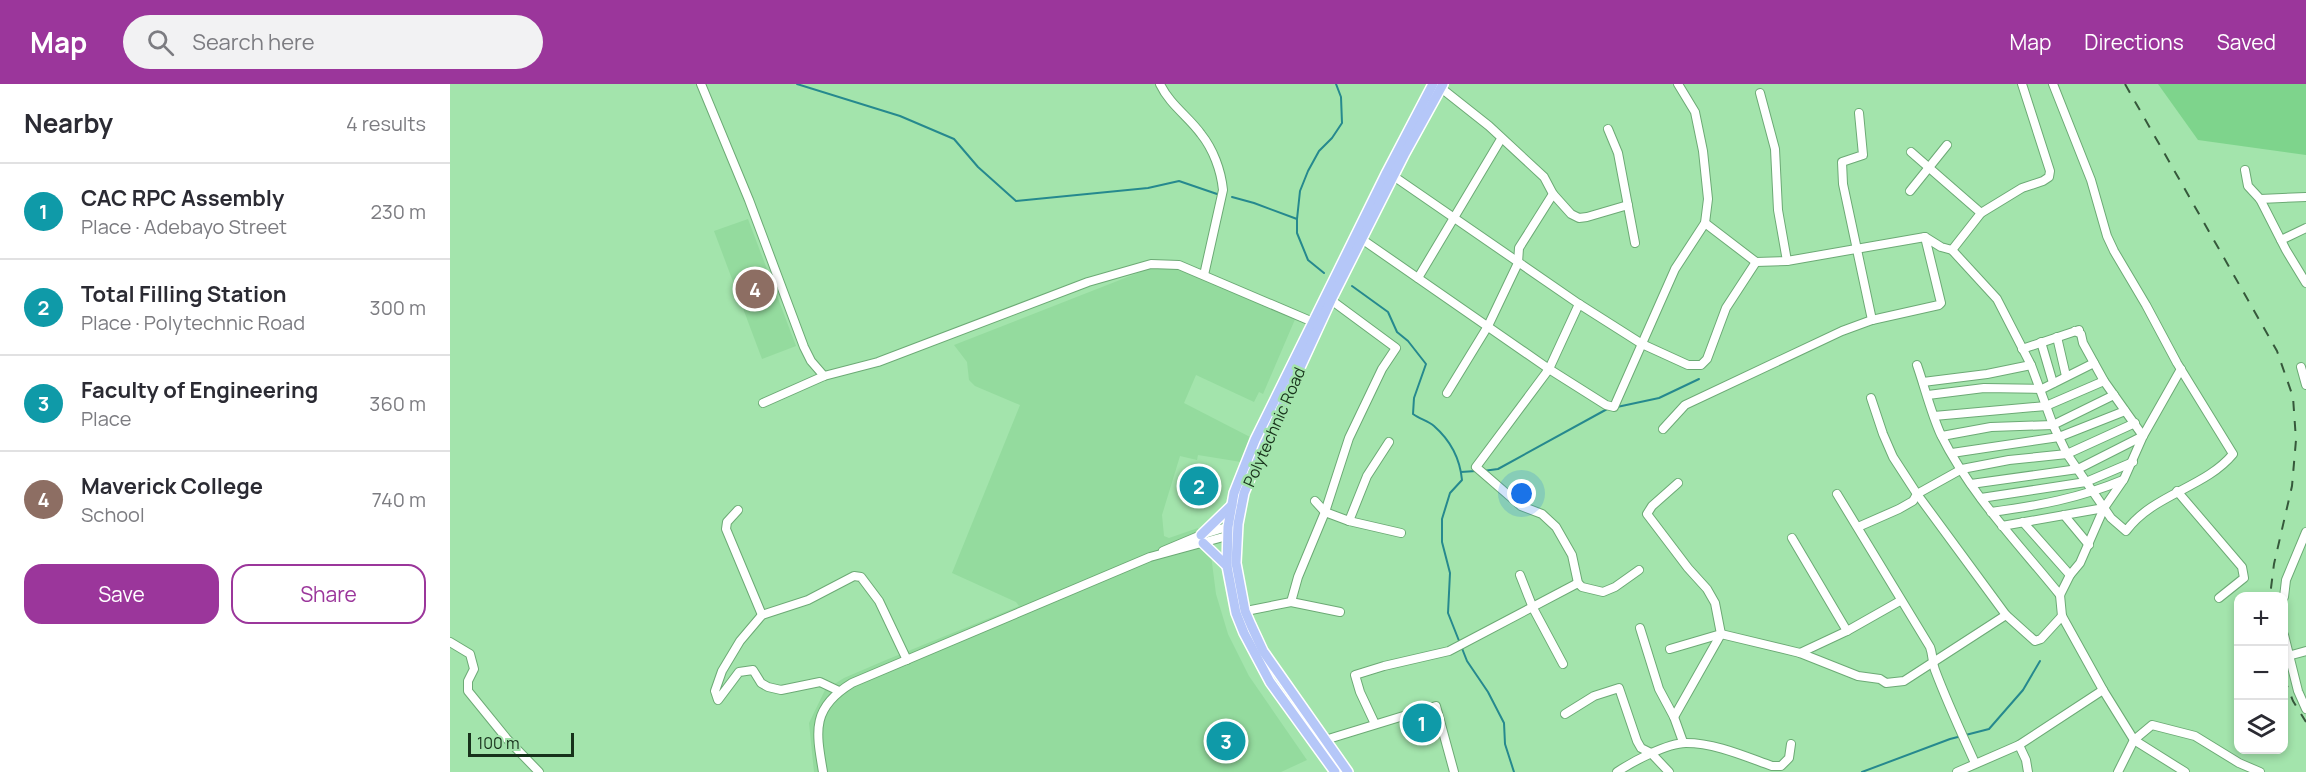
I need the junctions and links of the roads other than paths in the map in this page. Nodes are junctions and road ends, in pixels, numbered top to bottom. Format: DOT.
graph roads {
  1 [pos="701,84"];
  2 [pos="1160,84"];
  3 [pos="1678,84"];
  4 [pos="2022,84"];
  5 [pos="2053,84"];
  6 [pos="1439,85"];
  7 [pos="1760,93"];
  8 [pos="1859,113"];
  9 [pos="1608,129"];
  10 [pos="1501,139"];
  11 [pos="1947,145"];
  12 [pos="1911,152"];
  13 [pos="1928,168"];
  14 [pos="2245,171"];
  15 [pos="1390,174"];
  16 [pos="1910,191"];
  17 [pos="1553,194"];
  18 [pos="2306,197"];
  19 [pos="2260,199"];
  20 [pos="1628,206"];
  21 [pos="1981,213"];
  22 [pos="1455,218"];
  23 [pos="1705,223"];
  24 [pos="2306,228"];
  25 [pos="1925,237"];
  26 [pos="1363,240"];
  27 [pos="2281,240"];
  28 [pos="1635,243"];
  29 [pos="1857,249"];
  30 [pos="1952,250"];
  31 [pos="1787,261"];
  32 [pos="1756,262"];
  33 [pos="1518,263"];
  34 [pos="1204,275"];
  35 [pos="1418,278"];
  36 [pos="2306,283"];
  37 [pos="1332,300"];
  38 [pos="1579,304"];
  39 [pos="1323,310"];
  40 [pos="1872,321"];
  41 [pos="1312,322"];
  42 [pos="1488,326"];
  43 [pos="2057,337"];
  44 [pos="2041,342"];
  45 [pos="1642,344"];
  46 [pos="2022,349"];
  47 [pos="2094,363"];
  48 [pos="1917,365"];
  49 [pos="2031,365"];
  50 [pos="2301,367"];
  51 [pos="1549,369"];
  52 [pos="2181,369"];
  53 [pos="824,376"];
  54 [pos="2066,376"];
  55 [pos="2104,381"];
  56 [pos="1923,382"];
  57 [pos="2053,383"];
  58 [pos="2306,385"];
  59 [pos="2042,389"];
  60 [pos="1447,393"];
  61 [pos="1928,395"];
  62 [pos="2114,395"];
  63 [pos="1871,398"];
  64 [pos="763,403"];
  65 [pos="2046,406"];
  66 [pos="2125,411"];
  67 [pos="1934,416"];
  68 [pos="2135,423"];
  69 [pos="2053,424"];
  70 [pos="1662,429"];
  71 [pos="1942,436"];
  72 [pos="2143,436"];
  73 [pos="2059,437"];
  74 [pos="1389,442"];
  75 [pos="1952,453"];
  76 [pos="2067,454"];
  77 [pos="2133,462"];
  78 [pos="1962,469"];
  79 [pos="2078,469"];
  80 [pos="2124,480"];
  81 [pos="2086,482"];
  82 [pos="1678,483"];
  83 [pos="1971,484"];
  84 [pos="2177,491"];
  85 [pos="2093,492"];
  86 [pos="1837,494"];
  87 [pos="1917,494"];
  88 [pos="1981,498"];
  89 [pos="1315,501"];
  90 [pos="1232,505"];
  91 [pos="2104,508"];
  92 [pos="738,510"];
  93 [pos="1325,512"];
  94 [pos="1991,512"];
  95 [pos="2064,515"];
  96 [pos="1349,521"];
  97 [pos="2023,522"];
  98 [pos="2002,526"];
  99 [pos="1858,527"];
  100 [pos="1233,529"];
  101 [pos="2306,532"];
  102 [pos="1401,533"];
  103 [pos="1792,538"];
  104 [pos="1202,539"];
  105 [pos="2089,545"];
  106 [pos="1227,566"];
  107 [pos="1639,570"];
  108 [pos="1520,575"];
  109 [pos="2070,575"];
  110 [pos="1578,583"];
  111 [pos="2284,592"];
  112 [pos="2060,595"];
  113 [pos="2219,598"];
  114 [pos="1900,601"];
  115 [pos="1291,602"];
  116 [pos="1533,608"];
  117 [pos="1241,612"];
  118 [pos="1340,612"];
  119 [pos="762,615"];
  120 [pos="2006,615"];
  121 [pos="2062,616"];
  122 [pos="1640,628"];
  123 [pos="1847,632"];
  124 [pos="1721,634"];
  125 [pos="450,642"];
  126 [pos="1670,649"];
  127 [pos="2306,651"];
  128 [pos="1800,653"];
  129 [pos="2288,656"];
  130 [pos="907,660"];
  131 [pos="1932,663"];
  132 [pos="1563,664"];
  133 [pos="2103,690"];
  134 [pos="839,691"];
  135 [pos="2306,709"];
  136 [pos="1565,714"];
  137 [pos="1674,717"];
  138 [pos="1375,724"];
  139 [pos="1325,740"];
  140 [pos="2134,740"];
  141 [pos="1683,742"];
  142 [pos="1791,744"];
  143 [pos="2019,745"];
  144 [pos="1652,753"];
  145 [pos="1975,763"];
  146 [pos="1771,769"];
  147 [pos="1345,771"];
  148 [pos="539,772"];
  149 [pos="823,772"];
  150 [pos="1335,772"];
  151 [pos="1454,772"];
  152 [pos="1617,772"];
  153 [pos="1669,772"];
  154 [pos="1957,772"];
  155 [pos="2028,772"];
  156 [pos="2118,772"];
  157 [pos="2184,772"];
  158 [pos="2260,772"];
  1 -- 53 [label="street"];
  2 -- 34 [label="street"];
  3 -- 23 [label="street"];
  4 -- 21 [label="street"];
  5 -- 52 [label="street"];
  6 -- 10 [label="street"];
  6 -- 15 [label="main road, Polytechnic Road"];
  7 -- 31 [label="street"];
  8 -- 29 [label="street"];
  9 -- 20 [label="street"];
  10 -- 17 [label="street"];
  10 -- 22 [label="street"];
  11 -- 13 [label="street"];
  12 -- 13 [label="street"];
  13 -- 16 [label="street"];
  13 -- 21 [label="street"];
  14 -- 19 [label="street"];
  15 -- 22 [label="street"];
  15 -- 26 [label="main road, Polytechnic Road"];
  15 -- 39 [label="main road, Polytechnic Road"];
  17 -- 20 [label="street"];
  17 -- 33 [label="street"];
  18 -- 19 [label="street"];
  19 -- 27 [label="street"];
  20 -- 28 [label="street"];
  21 -- 30 [label="street"];
  22 -- 33 [label="street"];
  22 -- 35 [label="street"];
  23 -- 32 [label="street"];
  23 -- 45 [label="street"];
  24 -- 27 [label="street"];
  25 -- 29 [label="street"];
  25 -- 30 [label="street"];
  25 -- 40 [label="street"];
  26 -- 35 [label="street"];
  26 -- 37 [label="main road, Polytechnic Road"];
  27 -- 36 [label="street"];
  29 -- 31 [label="street"];
  29 -- 40 [label="street"];
  30 -- 46 [label="street"];
  31 -- 32 [label="street"];
  32 -- 45 [label="street"];
  33 -- 38 [label="street"];
  33 -- 42 [label="street"];
  34 -- 41 [label="street"];
  34 -- 53 [label="street"];
  35 -- 42 [label="street"];
  37 -- 39 [label="main road, Polytechnic Road"];
  37 -- 93 [label="street"];
  38 -- 45 [label="street"];
  38 -- 51 [label="street"];
  39 -- 41 [label="main road, Polytechnic Road"];
  39 -- 100 [label="main road, Polytechnic Road"];
  40 -- 70 [label="street"];
  41 -- 90 [label="main road, Polytechnic Road"];
  42 -- 51 [label="street"];
  42 -- 60 [label="street"];
  43 -- 44 [label="street"];
  43 -- 47 [label="street"];
  43 -- 54 [label="street"];
  44 -- 46 [label="street"];
  44 -- 57 [label="street"];
  45 -- 51 [label="street"];
  46 -- 49 [label="street"];
  47 -- 54 [label="street"];
  47 -- 55 [label="street"];
  48 -- 56 [label="street"];
  49 -- 56 [label="street"];
  49 -- 59 [label="street"];
  50 -- 58 [label="street"];
  51 -- 110 [label="street"];
  52 -- 72 [label="street"];
  52 -- 84 [label="street"];
  53 -- 64 [label="street"];
  54 -- 57 [label="street"];
  55 -- 62 [label="street"];
  55 -- 65 [label="street"];
  56 -- 61 [label="street"];
  57 -- 59 [label="street"];
  59 -- 61 [label="street"];
  59 -- 65 [label="street"];
  61 -- 67 [label="street"];
  62 -- 66 [label="street"];
  62 -- 69 [label="street"];
  63 -- 87 [label="street"];
  65 -- 67 [label="street"];
  65 -- 69 [label="street"];
  66 -- 68 [label="street"];
  66 -- 73 [label="street"];
  67 -- 71 [label="street"];
  68 -- 72 [label="street"];
  68 -- 76 [label="street"];
  69 -- 71 [label="street"];
  69 -- 73 [label="street"];
  71 -- 75 [label="street"];
  72 -- 77 [label="street"];
  72 -- 79 [label="street"];
  73 -- 75 [label="street"];
  73 -- 76 [label="street"];
  74 -- 96 [label="street"];
  75 -- 78 [label="street"];
  76 -- 78 [label="street"];
  76 -- 79 [label="street"];
  77 -- 80 [label="street"];
  77 -- 81 [label="street"];
  78 -- 83 [label="street"];
  78 -- 87 [label="street"];
  79 -- 81 [label="street"];
  79 -- 83 [label="street"];
  80 -- 85 [label="street"];
  80 -- 91 [label="street"];
  81 -- 85 [label="street"];
  81 -- 88 [label="street"];
  82 -- 124 [label="street"];
  83 -- 88 [label="street"];
  84 -- 91 [label="street"];
  84 -- 113 [label="street"];
  85 -- 91 [label="street"];
  85 -- 94 [label="street"];
  86 -- 99 [label="street"];
  87 -- 99 [label="street"];
  87 -- 120 [label="street"];
  88 -- 94 [label="street"];
  89 -- 93 [label="street"];
  90 -- 100 [label="main road, Polytechnic Road"];
  90 -- 104 [label="main road"];
  91 -- 95 [label="street"];
  91 -- 105 [label="street"];
  92 -- 119 [label="street"];
  93 -- 96 [label="street"];
  93 -- 115 [label="street"];
  94 -- 98 [label="street"];
  95 -- 97 [label="street"];
  95 -- 105 [label="street"];
  96 -- 102 [label="street"];
  97 -- 98 [label="street"];
  97 -- 109 [label="street"];
  98 -- 112 [label="street"];
  99 -- 114 [label="street"];
  100 -- 104 [label="street"];
  100 -- 106 [label="main road, Polytechnic Road"];
  100 -- 117 [label="main road, Polytechnic Road"];
  101 -- 111 [label="street"];
  103 -- 123 [label="street"];
  104 -- 106 [label="main road"];
  104 -- 130 [label="street"];
  105 -- 109 [label="street"];
  106 -- 117 [label="main road, Polytechnic Road"];
  107 -- 110 [label="street"];
  108 -- 116 [label="street"];
  109 -- 112 [label="street"];
  110 -- 116 [label="street"];
  112 -- 121 [label="street"];
  114 -- 123 [label="street"];
  114 -- 131 [label="street"];
  115 -- 117 [label="street"];
  115 -- 118 [label="street"];
  116 -- 132 [label="street"];
  116 -- 138 [label="street"];
  117 -- 139 [label="main road, Polytechnic Road"];
  117 -- 150 [label="main road, Polytechnic Road"];
  119 -- 130 [label="street"];
  119 -- 134 [label="street"];
  120 -- 121 [label="street"];
  120 -- 131 [label="street"];
  121 -- 133 [label="street"];
  122 -- 137 [label="street"];
  123 -- 128 [label="street"];
  124 -- 126 [label="street"];
  124 -- 128 [label="street"];
  124 -- 137 [label="street"];
  125 -- 148 [label="street"];
  127 -- 129 [label="street"];
  128 -- 131 [label="street"];
  129 -- 135 [label="street"];
  130 -- 134 [label="street"];
  131 -- 145 [label="street"];
  133 -- 140 [label="street"];
  133 -- 143 [label="street"];
  134 -- 149 [label="street"];
  136 -- 144 [label="street"];
  137 -- 141 [label="street"];
  138 -- 139 [label="street"];
  138 -- 151 [label="street"];
  139 -- 147 [label="main road, Polytechnic Road"];
  140 -- 156 [label="street"];
  140 -- 157 [label="street"];
  140 -- 158 [label="street"];
  141 -- 144 [label="street"];
  141 -- 146 [label="street"];
  142 -- 146 [label="street"];
  143 -- 145 [label="street"];
  143 -- 155 [label="street"];
  144 -- 152 [label="street"];
  144 -- 153 [label="street"];
  145 -- 154 [label="street"];
}
